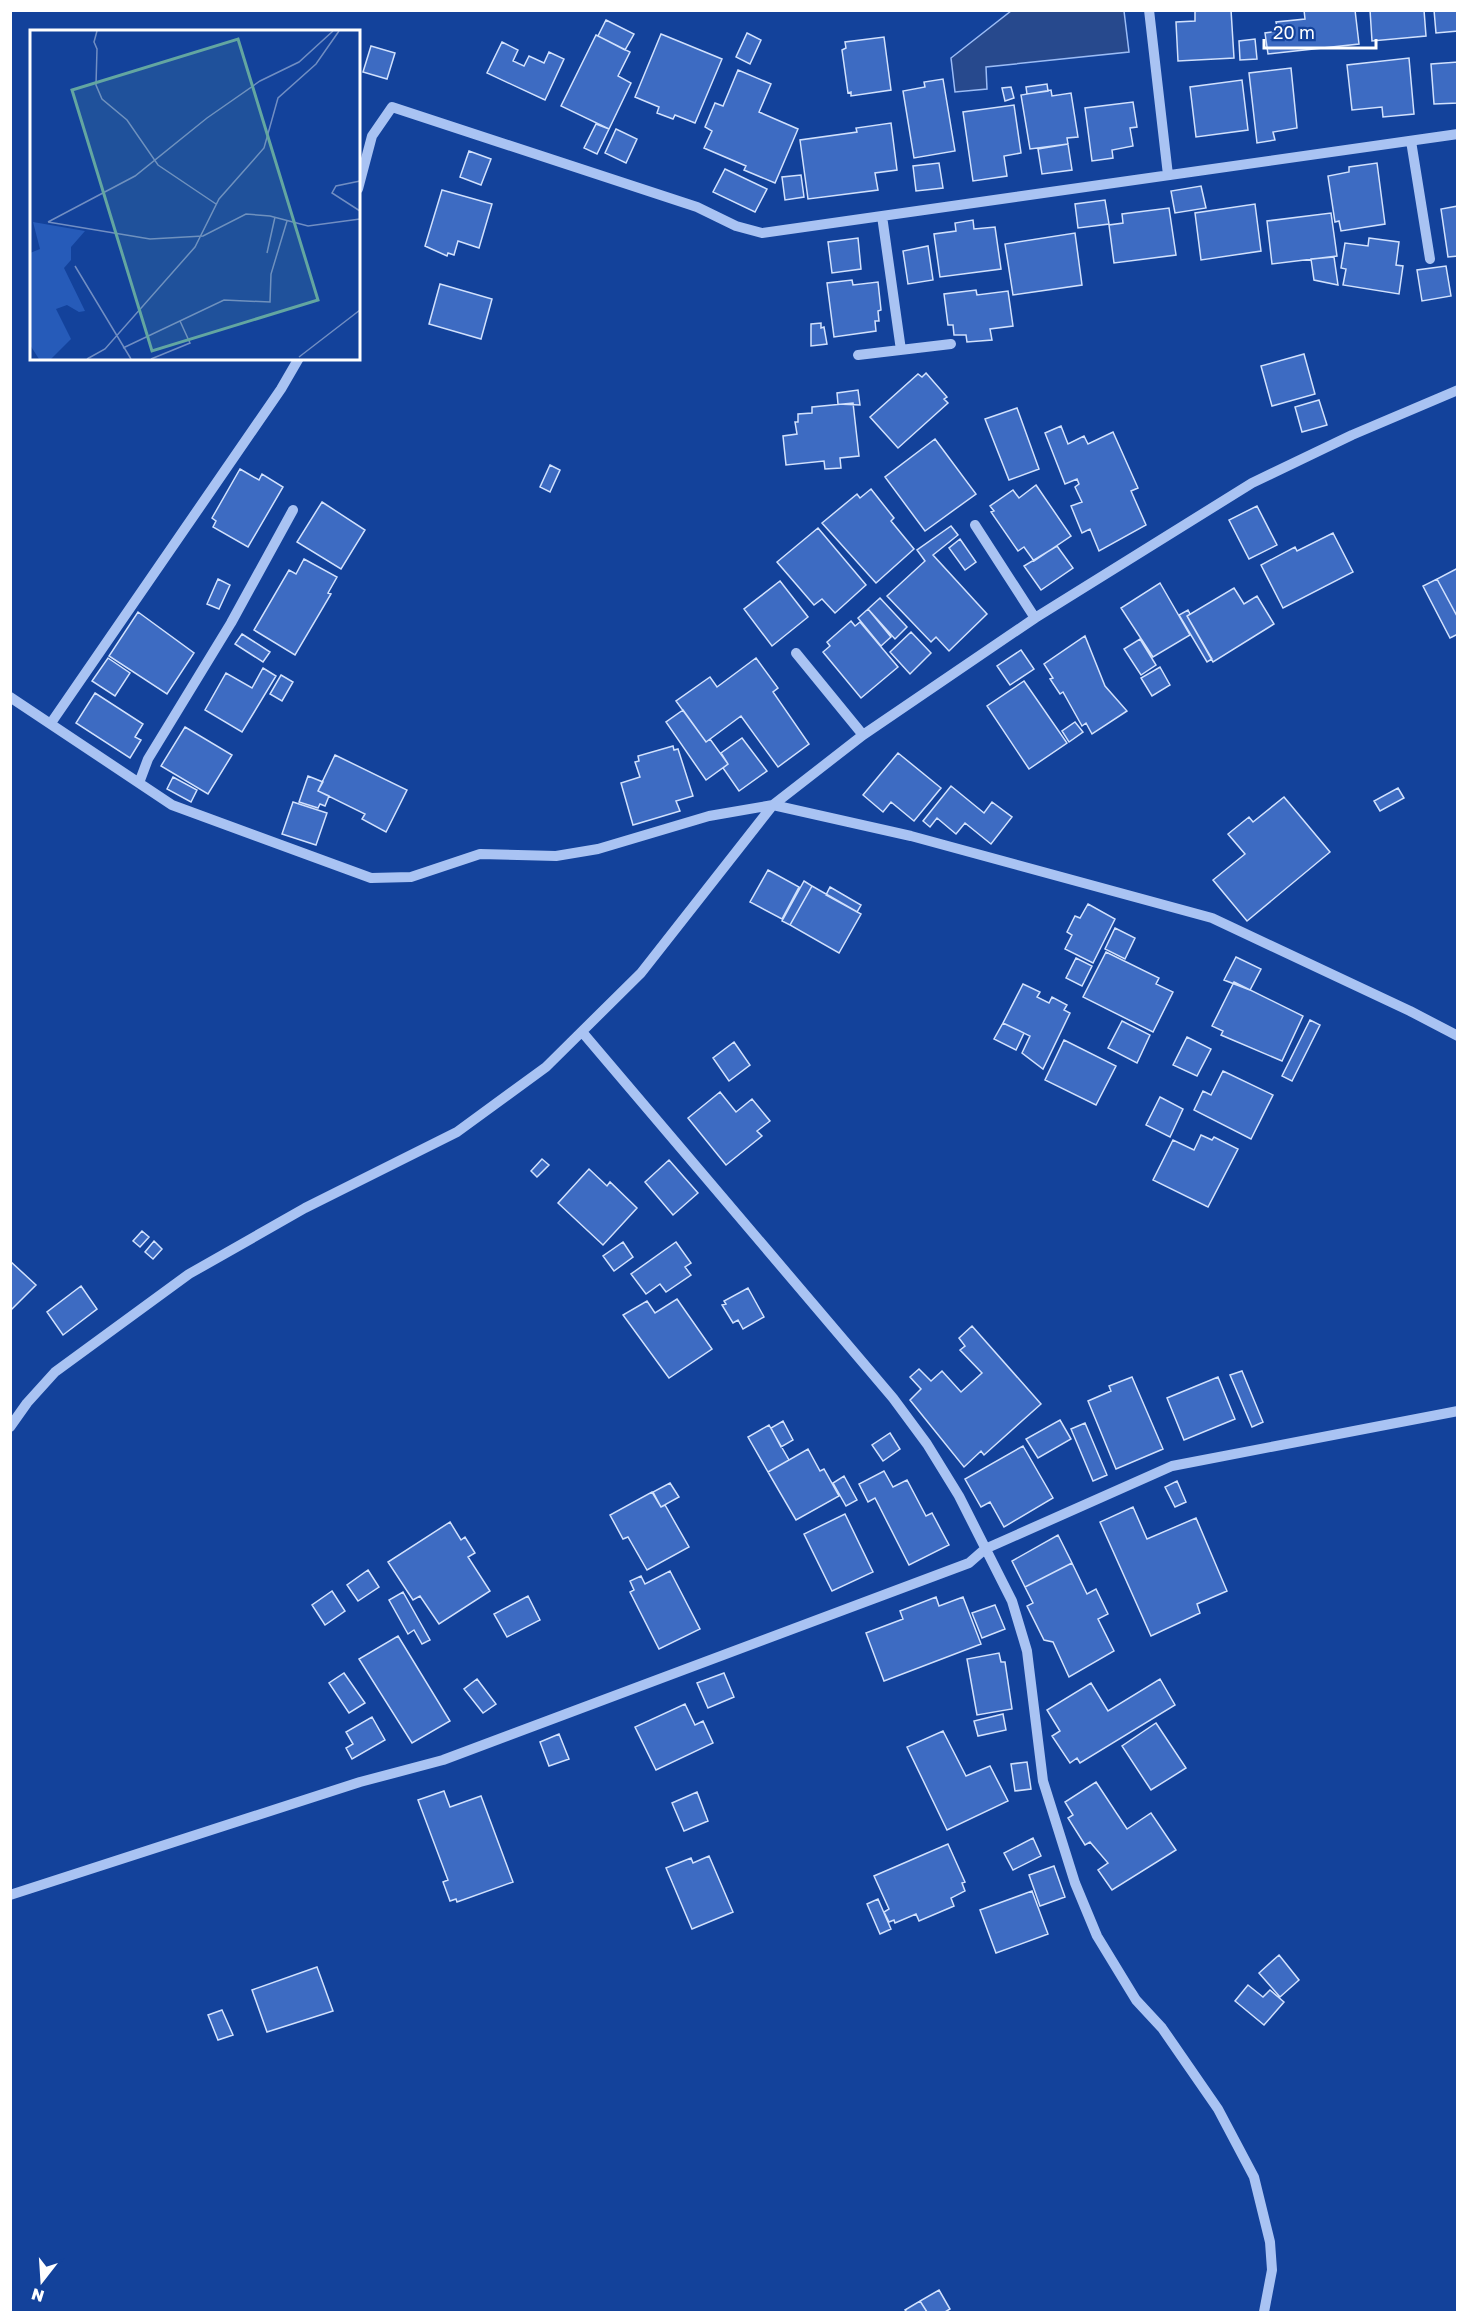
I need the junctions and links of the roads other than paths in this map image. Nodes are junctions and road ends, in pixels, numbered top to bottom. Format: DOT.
graph roads {
  1 [pos="1149,10"];
  2 [pos="1458,134"];
  3 [pos="1412,141"];
  4 [pos="1168,175"];
  5 [pos="360,181"];
  6 [pos="882,216"];
  7 [pos="1430,259"];
  8 [pos="951,344"];
  9 [pos="901,350"];
  10 [pos="858,355"];
  11 [pos="298,360"];
  12 [pos="1458,390"];
  13 [pos="293,510"];
  14 [pos="975,525"];
  15 [pos="1035,618"];
  16 [pos="796,653"];
  17 [pos="10,698"];
  18 [pos="51,723"];
  19 [pos="863,735"];
  20 [pos="139,783"];
  21 [pos="773,805"];
  22 [pos="583,1033"];
  23 [pos="1458,1036"];
  24 [pos="1458,1411"];
  25 [pos="10,1427"];
  26 [pos="985,1549"];
  27 [pos="10,1895"];
  28 [pos="1264,2313"];
  1 -- 4 [label="street"];
  2 -- 3 [label="street"];
  3 -- 4 [label="street"];
  3 -- 7 [label="street"];
  4 -- 6 [label="street"];
  5 -- 6 [label="street"];
  6 -- 9 [label="street"];
  8 -- 9 [label="street"];
  9 -- 10 [label="street"];
  11 -- 18 [label="street"];
  12 -- 15 [label="street"];
  13 -- 20 [label="street"];
  14 -- 15 [label="street"];
  15 -- 19 [label="street"];
  16 -- 19 [label="street"];
  17 -- 18 [label="street"];
  18 -- 20 [label="street"];
  19 -- 21 [label="street"];
  20 -- 21 [label="street"];
  21 -- 22 [label="street"];
  21 -- 23 [label="street"];
  22 -- 25 [label="street"];
  22 -- 26 [label="street"];
  24 -- 26 [label="street"];
  26 -- 27 [label="street"];
  26 -- 28 [label="street"];
}
